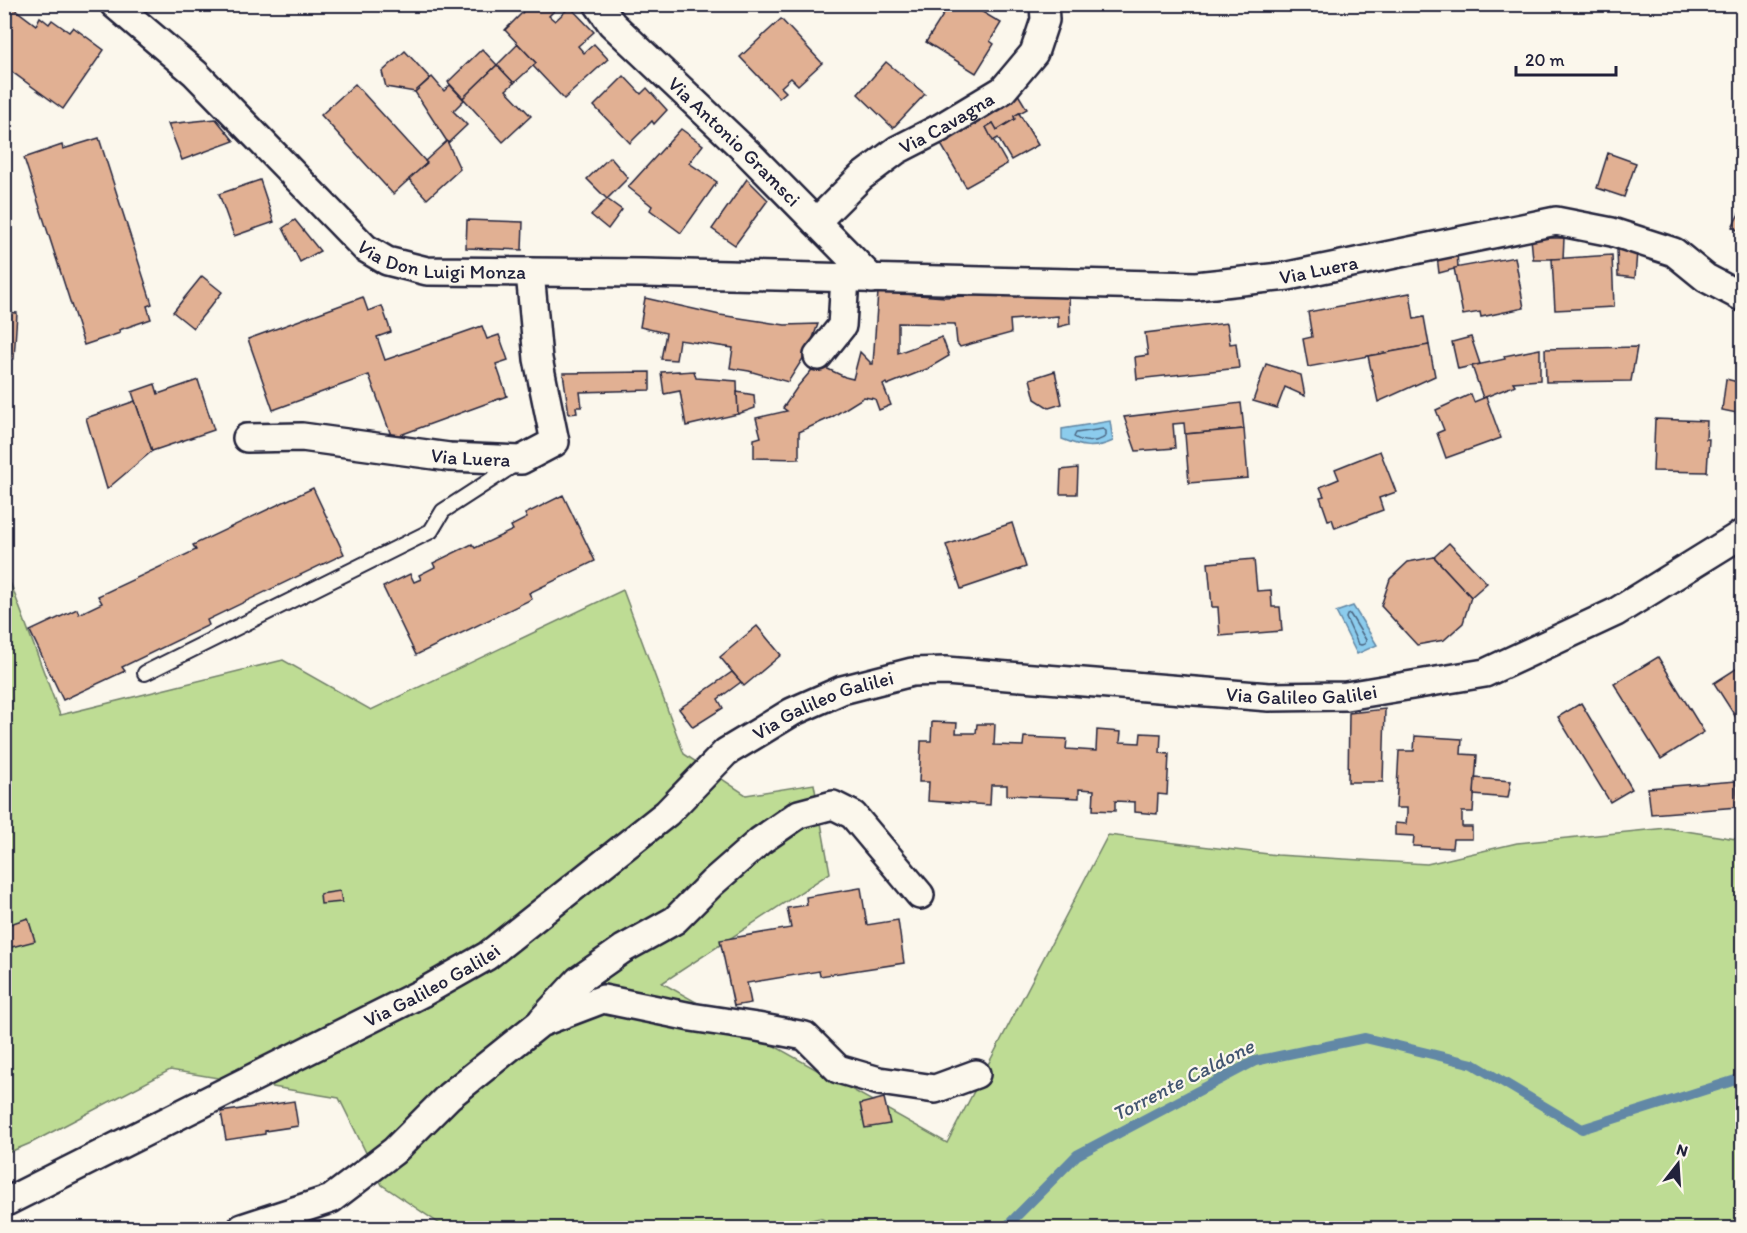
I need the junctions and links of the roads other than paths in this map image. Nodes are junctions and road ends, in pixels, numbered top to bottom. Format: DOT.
graph roads {
  1 [pos="114,4"];
  2 [pos="598,4"];
  3 [pos="1044,4"];
  4 [pos="816,222"];
  5 [pos="530,272"];
  6 [pos="845,278"];
  7 [pos="872,279"];
  8 [pos="1743,297"];
  9 [pos="818,356"];
  10 [pos="247,438"];
  11 [pos="521,460"];
  12 [pos="1743,534"];
  13 [pos="145,673"];
  14 [pos="920,895"];
  15 [pos="540,1023"];
  16 [pos="976,1074"];
  17 [pos="4,1203"];
  18 [pos="242,1228"];
  1 -- 5 [label="street, Via Don Luigi Monza"];
  2 -- 4 [label="street, Via Antonio Gramsci"];
  3 -- 4 [label="street, Via Cavagna"];
  4 -- 7 [label="street, Via Antonio Gramsci"];
  5 -- 6 [label="street, Via Don Luigi Monza"];
  5 -- 11 [label="street, Via Luera"];
  6 -- 7 [label="street, Via Don Luigi Monza"];
  6 -- 9 [label="street"];
  7 -- 8 [label="street, Via Luera"];
  10 -- 11 [label="street, Via Luera"];
  11 -- 13 [label="lane"];
  12 -- 17 [label="street, Via Galileo Galilei"];
  14 -- 15 [label="street"];
  15 -- 16 [label="street"];
  15 -- 18 [label="street"];
}
